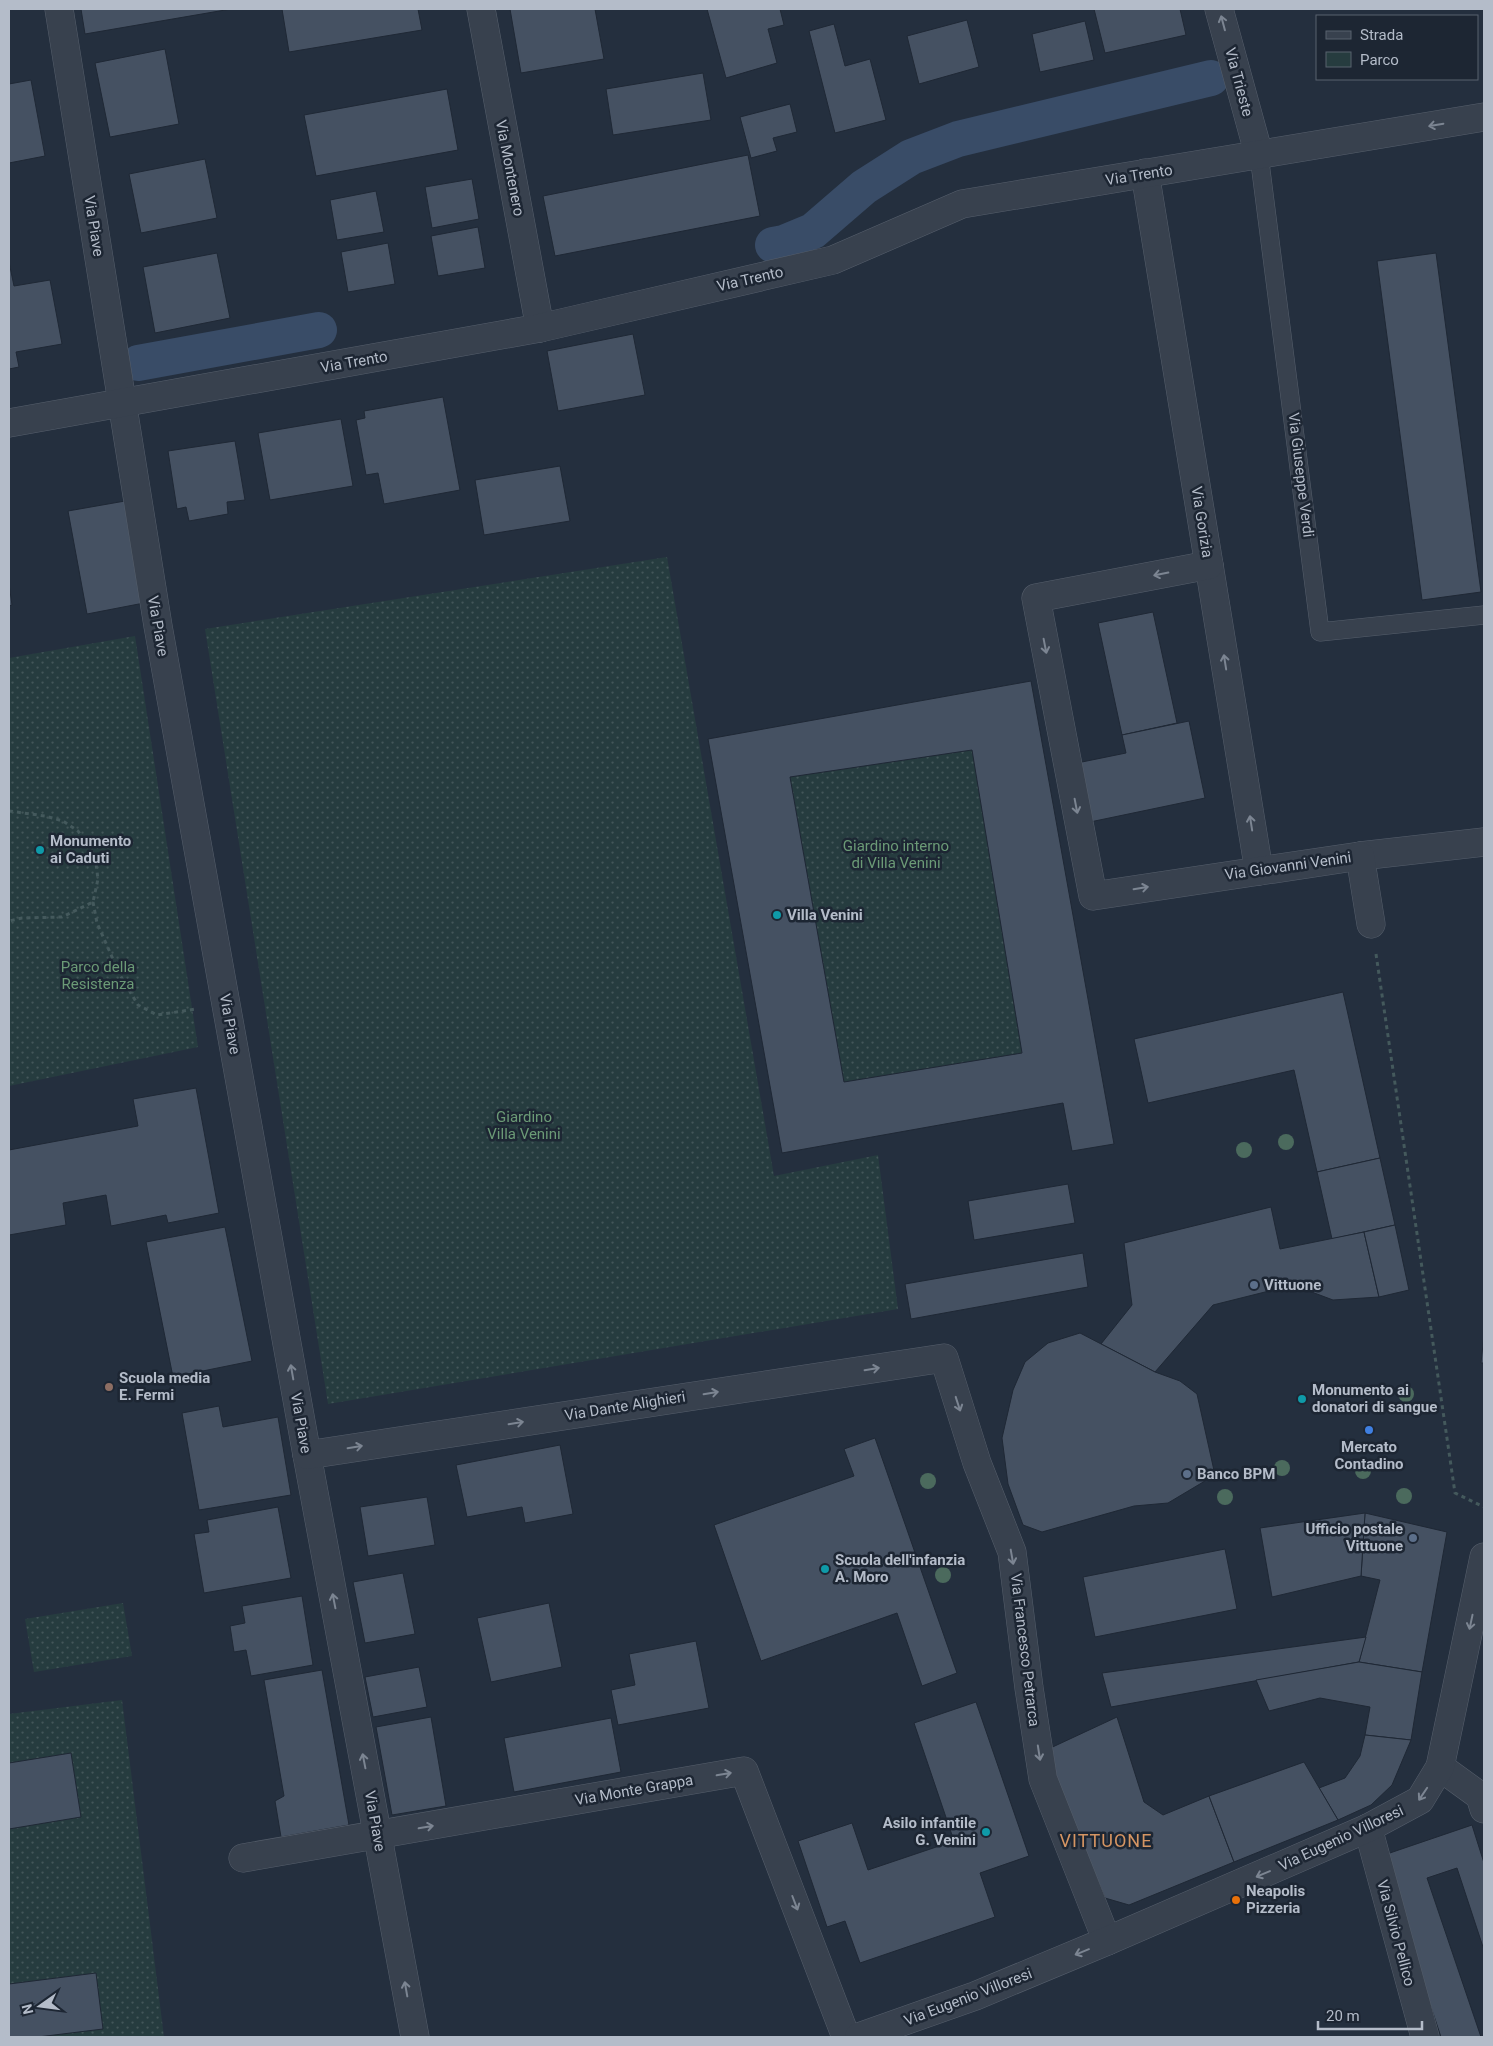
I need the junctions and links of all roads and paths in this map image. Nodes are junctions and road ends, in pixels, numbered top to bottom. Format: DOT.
graph roads {
  1 [pos="59,9"];
  2 [pos="480,9"];
  3 [pos="1219,9"];
  4 [pos="1484,117"];
  5 [pos="1260,154"];
  6 [pos="1145,174"];
  7 [pos="540,328"];
  8 [pos="122,404"];
  9 [pos="9,423"];
  10 [pos="1209,565"];
  11 [pos="1484,615"];
  12 [pos="9,811"];
  13 [pos="1484,842"];
  14 [pos="1360,856"];
  15 [pos="1259,871"];
  16 [pos="93,902"];
  17 [pos="9,921"];
  18 [pos="1371,924"];
  19 [pos="226,1005"];
  20 [pos="944,1358"];
  21 [pos="307,1455"];
  22 [pos="1484,1507"];
  23 [pos="1484,1557"];
  24 [pos="1440,1767"];
  25 [pos="1484,1809"];
  26 [pos="1368,1828"];
  27 [pos="378,1835"];
  28 [pos="243,1858"];
  29 [pos="1107,1941"];
  30 [pos="415,2037"];
  31 [pos="846,2037"];
  32 [pos="859,2037"];
  33 [pos="1424,2037"];
  1 -- 8 [label="street, Via Piave"];
  2 -- 7 [label="street, Via Montenero"];
  5 -- 3 [label="street, Via Trieste, one-way"];
  4 -- 5 [label="street, Via Trento, one-way"];
  5 -- 6 [label="street, Via Trento"];
  5 -- 11 [label="lane, Via Giuseppe Verdi"];
  6 -- 7 [label="street, Via Trento"];
  6 -- 10 [label="street, Via Gorizia"];
  7 -- 8 [label="street, Via Trento"];
  8 -- 9 [label="street, Via Trento"];
  8 -- 19 [label="street, Via Piave"];
  15 -- 10 [label="street, Via Gorizia, one-way"];
  10 -- 15 [label="street, Via Giovanni Venini, one-way"];
  12 -- 16 [label="path"];
  13 -- 14 [label="street, Via Giovanni Venini"];
  14 -- 15 [label="street, Via Giovanni Venini"];
  14 -- 18 [label="street"];
  16 -- 17 [label="path"];
  16 -- 19 [label="path"];
  18 -- 22 [label="path"];
  21 -- 19 [label="street, Via Piave, one-way"];
  21 -- 20 [label="street, Via Dante Alighieri, one-way"];
  20 -- 29 [label="street, Via Francesco Petrarca, one-way"];
  27 -- 21 [label="street, Via Piave, one-way"];
  23 -- 24 [label="street, Via Eugenio Villoresi, one-way"];
  24 -- 25 [label="street"];
  24 -- 26 [label="street, Via Eugenio Villoresi, one-way"];
  26 -- 29 [label="street, Via Eugenio Villoresi, one-way"];
  26 -- 33 [label="street, Via Silvio Pellico"];
  27 -- 28 [label="street, Via Monte Grappa"];
  30 -- 27 [label="street, Via Piave, one-way"];
  27 -- 31 [label="street, Via Monte Grappa, one-way"];
  29 -- 32 [label="street, Via Eugenio Villoresi, one-way"];
}
